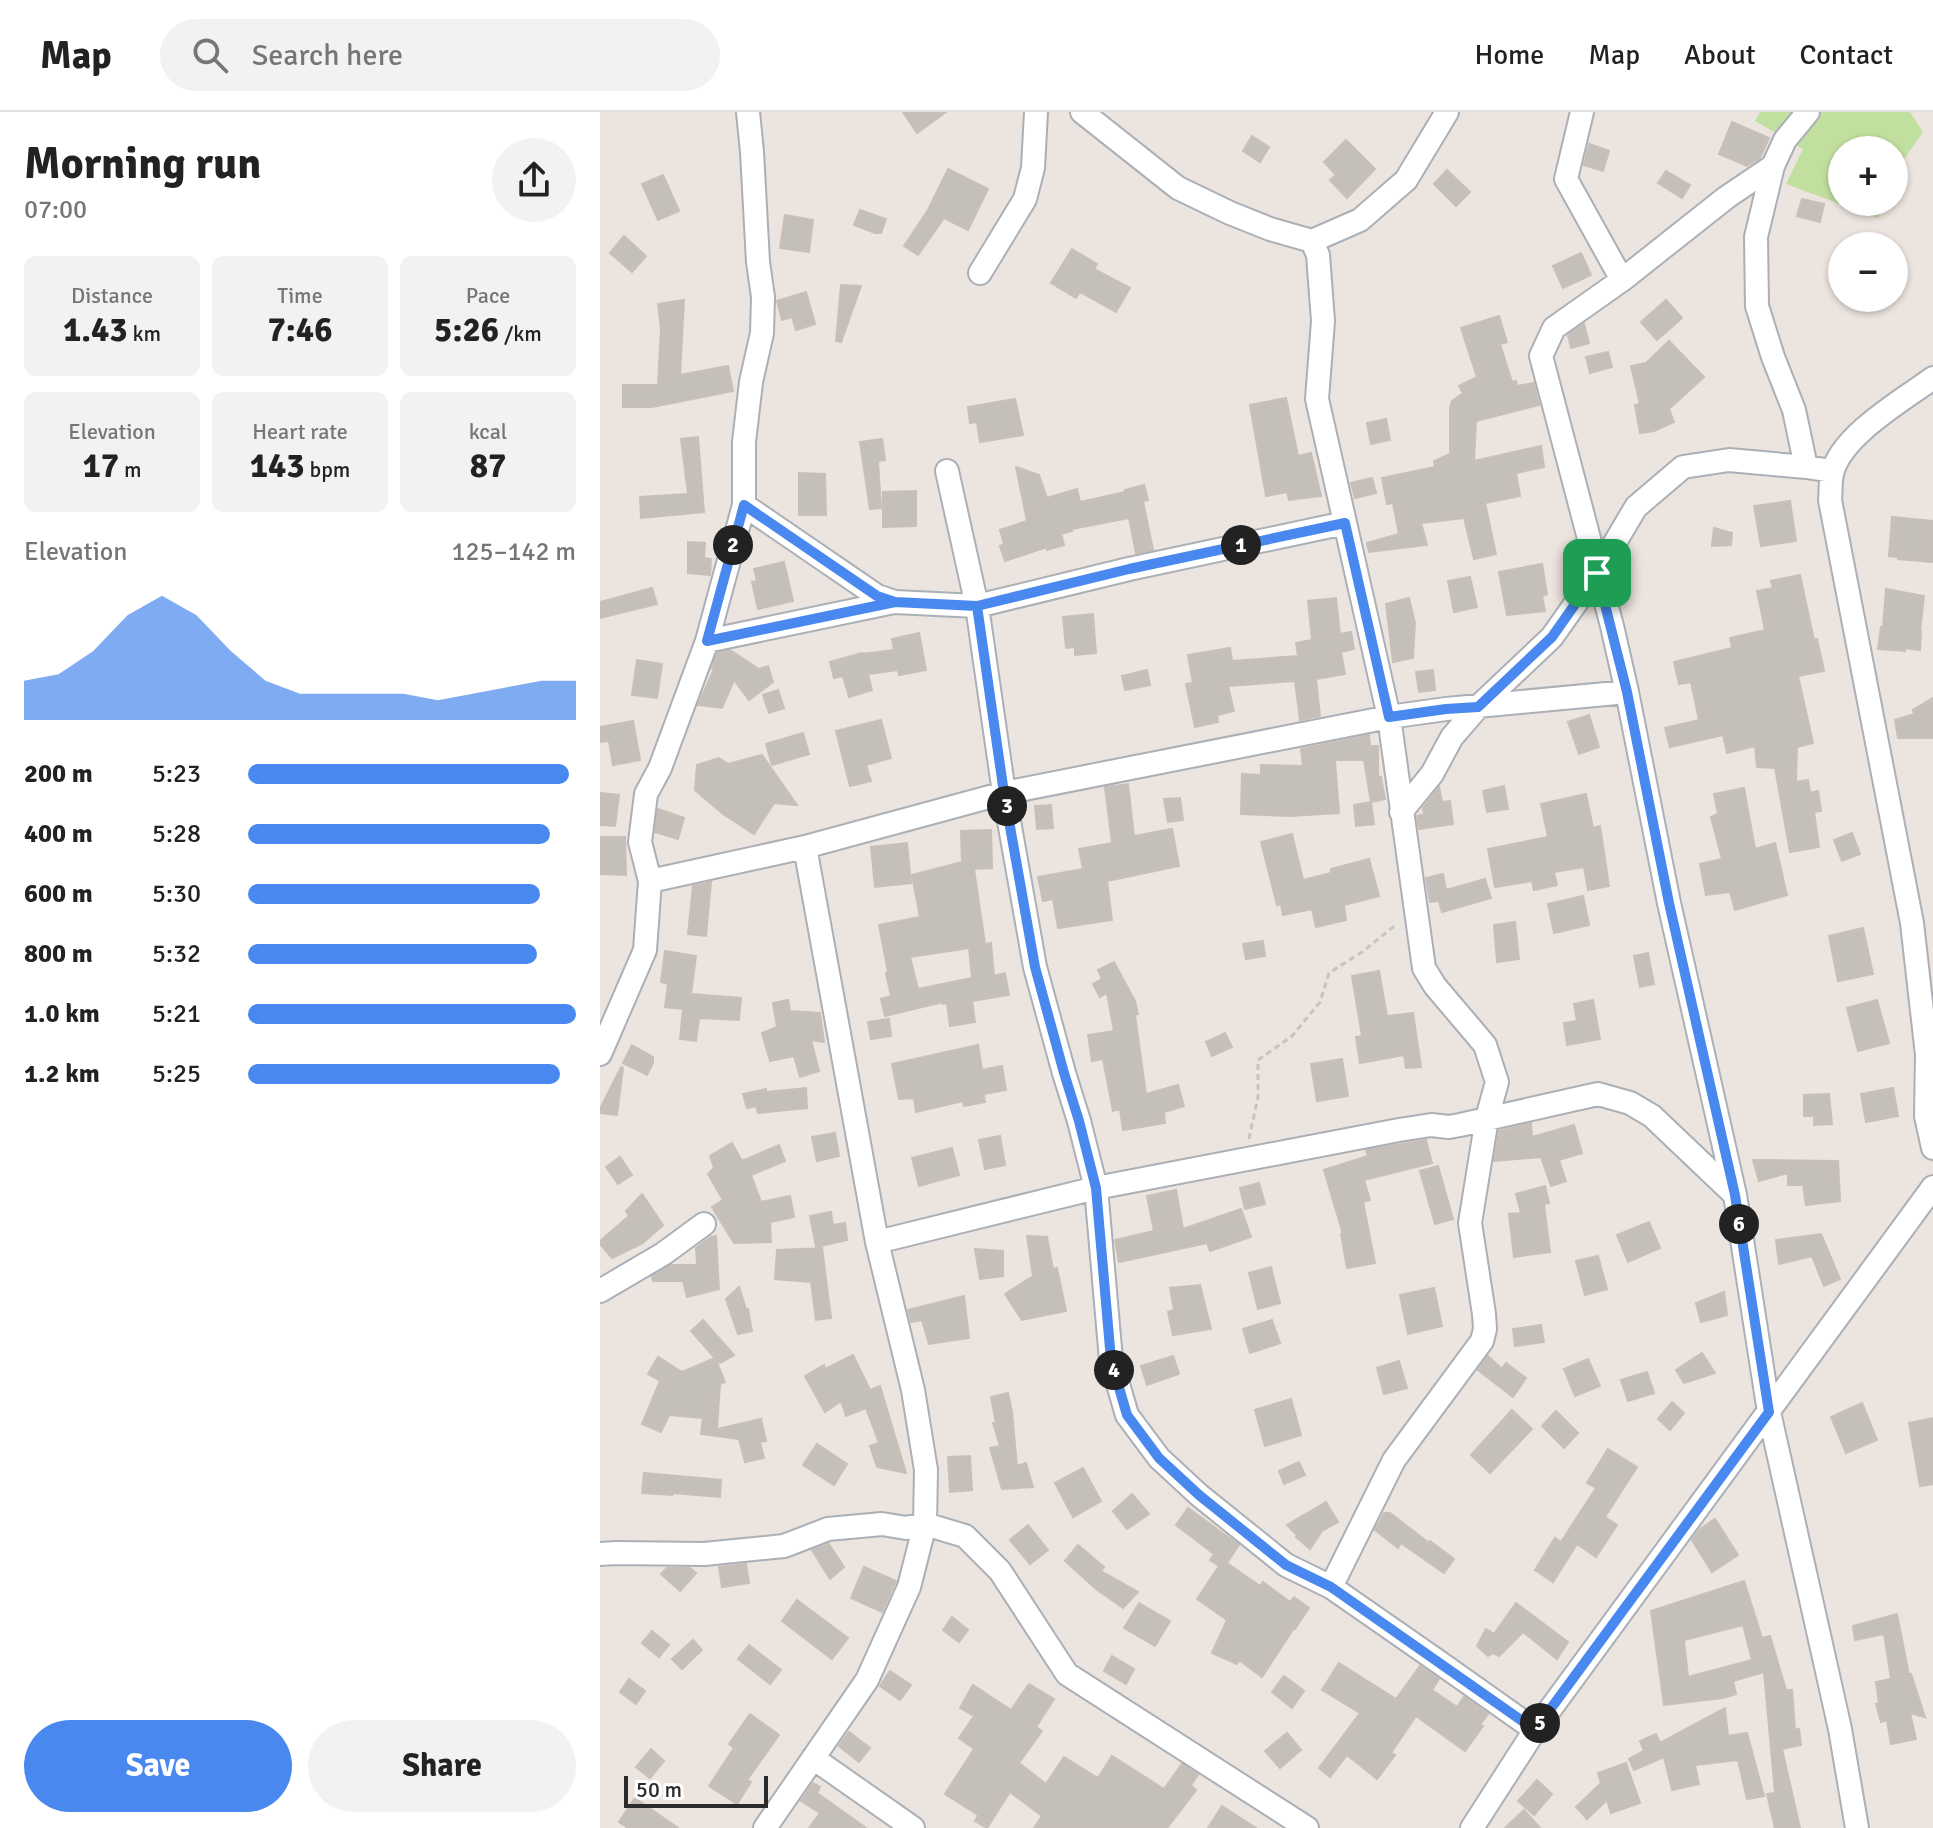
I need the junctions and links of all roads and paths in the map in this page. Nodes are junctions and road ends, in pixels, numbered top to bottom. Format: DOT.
graph roads {
  1 [pos="748,112"];
  2 [pos="1036,112"];
  3 [pos="1082,112"];
  4 [pos="1447,112"];
  5 [pos="1582,112"];
  6 [pos="1808,112"];
  7 [pos="1773,166"];
  8 [pos="1312,241"];
  9 [pos="980,273"];
  10 [pos="1622,280"];
  11 [pos="1933,378"];
  12 [pos="1806,467"];
  13 [pos="947,471"];
  14 [pos="1832,471"];
  15 [pos="744,505"];
  16 [pos="1345,523"];
  17 [pos="1597,573"];
  18 [pos="895,602"];
  19 [pos="977,606"];
  20 [pos="707,641"];
  21 [pos="1627,692"];
  22 [pos="1478,707"];
  23 [pos="1389,717"];
  24 [pos="1004,793"];
  25 [pos="1401,812"];
  26 [pos="805,847"];
  27 [pos="650,881"];
  28 [pos="1415,911"];
  29 [pos="600,1054"];
  30 [pos="1930,1054"];
  31 [pos="1487,1118"];
  32 [pos="1933,1148"];
  33 [pos="1245,1158"];
  34 [pos="1933,1187"];
  35 [pos="1096,1188"];
  36 [pos="1735,1195"];
  37 [pos="704,1224"];
  38 [pos="877,1242"];
  39 [pos="600,1291"];
  40 [pos="1769,1412"];
  41 [pos="925,1524"];
  42 [pos="600,1554"];
  43 [pos="1331,1587"];
  44 [pos="1535,1730"];
  45 [pos="813,1758"];
  46 [pos="765,1828"];
  47 [pos="913,1828"];
  48 [pos="1307,1828"];
  49 [pos="1472,1828"];
  50 [pos="1857,1828"];
  1 -- 15 [label="street"];
  2 -- 9 [label="street"];
  3 -- 8 [label="street"];
  4 -- 8 [label="street"];
  5 -- 10 [label="street"];
  6 -- 7 [label="street"];
  7 -- 10 [label="street"];
  7 -- 12 [label="street"];
  8 -- 16 [label="street"];
  10 -- 17 [label="street"];
  11 -- 14 [label="street"];
  12 -- 14 [label="street"];
  12 -- 17 [label="street"];
  13 -- 19 [label="street"];
  14 -- 30 [label="street"];
  15 -- 18 [label="street"];
  15 -- 20 [label="street"];
  16 -- 19 [label="street"];
  16 -- 23 [label="street"];
  17 -- 21 [label="street"];
  17 -- 22 [label="street"];
  18 -- 19 [label="street"];
  18 -- 20 [label="street"];
  19 -- 24 [label="street"];
  20 -- 27 [label="street"];
  21 -- 22 [label="street"];
  21 -- 36 [label="street"];
  22 -- 23 [label="street"];
  22 -- 25 [label="street"];
  23 -- 24 [label="street"];
  23 -- 25 [label="street"];
  24 -- 26 [label="street"];
  24 -- 35 [label="street"];
  25 -- 28 [label="street"];
  26 -- 27 [label="street"];
  26 -- 38 [label="street"];
  27 -- 29 [label="street"];
  28 -- 31 [label="street"];
  28 -- 33 [label="path"];
  30 -- 32 [label="street"];
  31 -- 33 [label="street"];
  31 -- 36 [label="street"];
  31 -- 43 [label="street"];
  33 -- 35 [label="street"];
  34 -- 40 [label="street"];
  35 -- 38 [label="street"];
  35 -- 43 [label="street"];
  36 -- 40 [label="street"];
  37 -- 39 [label="street"];
  38 -- 41 [label="street"];
  40 -- 44 [label="street"];
  40 -- 50 [label="street"];
  41 -- 42 [label="street"];
  41 -- 45 [label="street"];
  41 -- 48 [label="street"];
  43 -- 44 [label="street"];
  44 -- 49 [label="street"];
  45 -- 46 [label="street"];
  45 -- 47 [label="street"];
}
